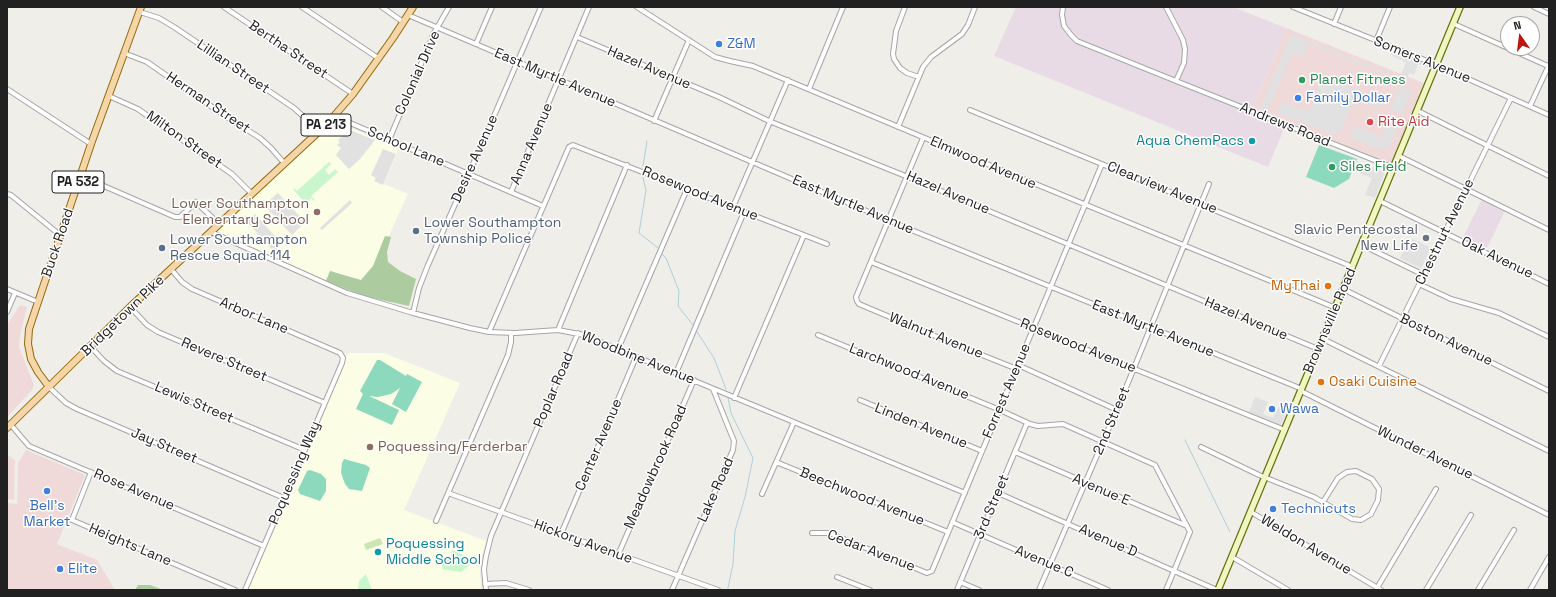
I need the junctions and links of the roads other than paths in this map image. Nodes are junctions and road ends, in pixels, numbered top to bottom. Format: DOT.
graph roads {
  1 [pos="224,7"];
  2 [pos="302,7"];
  3 [pos="382,7"];
  4 [pos="413,7"];
  5 [pos="449,7"];
  6 [pos="492,7"];
  7 [pos="541,7"];
  8 [pos="590,7"];
  9 [pos="637,7"];
  10 [pos="843,7"];
  11 [pos="905,7"];
  12 [pos="975,7"];
  13 [pos="1063,7"];
  14 [pos="1166,7"];
  15 [pos="1294,7"];
  16 [pos="1341,7"];
  17 [pos="1390,7"];
  18 [pos="1460,7"];
  19 [pos="1534,7"];
  20 [pos="140,9"];
  21 [pos="1549,14"];
  22 [pos="408,15"];
  23 [pos="403,22"];
  24 [pos="1334,24"];
  25 [pos="1454,24"];
  26 [pos="437,28"];
  27 [pos="577,38"];
  28 [pos="689,40"];
  29 [pos="1376,41"];
  30 [pos="476,44"];
  31 [pos="124,53"];
  32 [pos="378,58"];
  33 [pos="517,62"];
  34 [pos="1436,65"];
  35 [pos="1548,65"];
  36 [pos="919,77"];
  37 [pos="672,78"];
  38 [pos="558,79"];
  39 [pos="788,80"];
  40 [pos="1176,82"];
  41 [pos="7,89"];
  42 [pos="809,89"];
  43 [pos="353,94"];
  44 [pos="109,96"];
  45 [pos="1512,98"];
  46 [pos="1530,106"];
  47 [pos="970,110"];
  48 [pos="1418,111"];
  49 [pos="1549,115"];
  50 [pos="334,116"];
  51 [pos="654,120"];
  52 [pos="769,121"];
  53 [pos="898,127"];
  54 [pos="318,133"];
  55 [pos="923,138"];
  56 [pos="389,140"];
  57 [pos="91,144"];
  58 [pos="1488,146"];
  59 [pos="1399,156"];
  60 [pos="752,162"];
  61 [pos="285,164"];
  62 [pos="1102,164"];
  63 [pos="627,165"];
  64 [pos="1394,168"];
  65 [pos="469,174"];
  66 [pos="81,176"];
  67 [pos="908,176"];
  68 [pos="1549,176"];
  69 [pos="1210,184"];
  70 [pos="686,189"];
  71 [pos="1466,189"];
  72 [pos="511,192"];
  73 [pos="7,194"];
  74 [pos="252,194"];
  75 [pos="1380,201"];
  76 [pos="1085,205"];
  77 [pos="1201,205"];
  78 [pos="543,206"];
  79 [pos="733,207"];
  80 [pos="744,212"];
  81 [pos="889,220"];
  82 [pos="219,224"];
  83 [pos="1549,230"];
  84 [pos="211,232"];
  85 [pos="1445,232"];
  86 [pos="60,235"];
  87 [pos="804,235"];
  88 [pos="827,244"];
  89 [pos="1068,244"];
  90 [pos="1362,245"];
  91 [pos="1184,246"];
  92 [pos="871,262"];
  93 [pos="1353,266"];
  94 [pos="171,268"];
  95 [pos="1424,275"];
  96 [pos="1419,284"];
  97 [pos="1549,284"];
  98 [pos="1168,286"];
  99 [pos="1050,287"];
  100 [pos="7,289"];
  101 [pos="1343,289"];
  102 [pos="15,293"];
  103 [pos="38,302"];
  104 [pos="130,307"];
  105 [pos="1336,308"];
  106 [pos="7,312"];
  107 [pos="413,313"];
  108 [pos="1402,318"];
  109 [pos="1034,328"];
  110 [pos="1151,328"];
  111 [pos="558,330"];
  112 [pos="489,332"];
  113 [pos="511,333"];
  114 [pos="578,333"];
  115 [pos="818,335"];
  116 [pos="1549,337"];
  117 [pos="1322,339"];
  118 [pos="90,346"];
  119 [pos="618,349"];
  120 [pos="1318,349"];
  121 [pos="342,355"];
  122 [pos="636,357"];
  123 [pos="1379,366"];
  124 [pos="1017,367"];
  125 [pos="1134,369"];
  126 [pos="676,373"];
  127 [pos="694,380"];
  128 [pos="49,387"];
  129 [pos="713,389"];
  130 [pos="1301,390"];
  131 [pos="1549,391"];
  132 [pos="734,398"];
  133 [pos="860,400"];
  134 [pos="325,403"];
  135 [pos="1000,410"];
  136 [pos="1117,410"];
  137 [pos="794,422"];
  138 [pos="1027,423"];
  139 [pos="9,427"];
  140 [pos="1285,430"];
  141 [pos="1103,442"];
  142 [pos="1201,447"];
  143 [pos="305,450"];
  144 [pos="982,451"];
  145 [pos="1549,451"];
  146 [pos="1015,452"];
  147 [pos="776,462"];
  148 [pos="91,472"];
  149 [pos="1265,477"];
  150 [pos="1085,483"];
  151 [pos="1436,489"];
  152 [pos="965,492"];
  153 [pos="448,493"];
  154 [pos="998,493"];
  155 [pos="762,494"];
  156 [pos="284,498"];
  157 [pos="1323,502"];
  158 [pos="501,512"];
  159 [pos="1251,512"];
  160 [pos="1549,515"];
  161 [pos="1471,516"];
  162 [pos="436,521"];
  163 [pos="952,522"];
  164 [pos="1068,524"];
  165 [pos="1187,526"];
  166 [pos="1514,530"];
  167 [pos="812,532"];
  168 [pos="948,532"];
  169 [pos="561,534"];
  170 [pos="980,534"];
  171 [pos="264,546"];
  172 [pos="618,554"];
  173 [pos="1232,556"];
  174 [pos="1549,557"];
  175 [pos="1050,564"];
  176 [pos="1173,570"];
  177 [pos="930,572"];
  178 [pos="678,576"];
  179 [pos="837,577"];
  180 [pos="960,582"];
  181 [pos="485,584"];
  182 [pos="1379,589"];
  183 [pos="235,590"];
  184 [pos="245,590"];
  185 [pos="486,590"];
  186 [pos="529,590"];
  187 [pos="672,590"];
  188 [pos="718,590"];
  189 [pos="870,590"];
  190 [pos="957,590"];
  191 [pos="979,590"];
  192 [pos="1039,590"];
  193 [pos="1108,590"];
  194 [pos="1166,590"];
  195 [pos="1218,590"];
  196 [pos="1288,590"];
  197 [pos="1426,590"];
  198 [pos="1478,590"];
  199 [pos="1530,590"];
  1 -- 43 [label="street, Bertha Street"];
  2 -- 32 [label="street"];
  3 -- 23 [label="street"];
  4 -- 22 [label="main road, Bridgetown Pike / PA 213"];
  5 -- 26 [label="street, Colonial Drive"];
  6 -- 30 [label="street"];
  7 -- 33 [label="street, Desire Avenue"];
  8 -- 27 [label="street, Anna Avenue"];
  9 -- 28 [label="street, Elmwood Avenue"];
  10 -- 42 [label="street"];
  11 -- 36 [label="street"];
  12 -- 36 [label="street"];
  13 -- 40 [label="street, Andrews Road"];
  14 -- 40 [label="street"];
  15 -- 24 [label="street, Somers Avenue"];
  16 -- 24 [label="street"];
  17 -- 29 [label="street"];
  18 -- 25 [label="street, Brownsville Road"];
  19 -- 21 [label="street"];
  20 -- 31 [label="main road, Buck Road / PA 532"];
  20 -- 54 [label="street, Lillian Street"];
  22 -- 23 [label="main road, Bridgetown Pike / PA 213"];
  22 -- 26 [label="street, East Myrtle Avenue"];
  23 -- 32 [label="main road, Bridgetown Pike / PA 213"];
  24 -- 29 [label="street, Somers Avenue"];
  25 -- 34 [label="street, Brownsville Road"];
  25 -- 35 [label="street"];
  26 -- 30 [label="street, East Myrtle Avenue"];
  26 -- 56 [label="street, Colonial Drive"];
  27 -- 37 [label="street, Hazel Avenue"];
  27 -- 38 [label="street, Anna Avenue"];
  28 -- 37 [label="street"];
  28 -- 39 [label="street, Elmwood Avenue"];
  29 -- 34 [label="street, Somers Avenue"];
  30 -- 33 [label="street, East Myrtle Avenue"];
  31 -- 44 [label="main road, Buck Road / PA 532"];
  31 -- 61 [label="street, Herman Street"];
  32 -- 43 [label="main road, Bridgetown Pike / PA 213"];
  33 -- 38 [label="street, East Myrtle Avenue"];
  33 -- 65 [label="street, Desire Avenue"];
  34 -- 45 [label="street, Somers Avenue"];
  34 -- 48 [label="street, Brownsville Road"];
  35 -- 46 [label="street"];
  36 -- 53 [label="street"];
  37 -- 51 [label="street"];
  37 -- 52 [label="street, Hazel Avenue"];
  38 -- 51 [label="street, East Myrtle Avenue"];
  38 -- 72 [label="street, Anna Avenue"];
  39 -- 42 [label="street, Elmwood Avenue"];
  39 -- 52 [label="street"];
  40 -- 64 [label="street, Andrews Road"];
  41 -- 57 [label="street"];
  42 -- 53 [label="street, Elmwood Avenue"];
  43 -- 50 [label="main road, Bridgetown Pike / PA 213"];
  44 -- 57 [label="main road, Buck Road / PA 532"];
  44 -- 74 [label="street, Milton Street"];
  45 -- 46 [label="street, Somers Avenue"];
  45 -- 58 [label="street, Chestnut Avenue"];
  46 -- 49 [label="street, Somers Avenue"];
  47 -- 62 [label="street, Clearview Avenue"];
  48 -- 58 [label="street"];
  48 -- 59 [label="street, Brownsville Road"];
  50 -- 54 [label="main road, Bridgetown Pike / PA 213"];
  50 -- 56 [label="street, School Lane"];
  51 -- 60 [label="street, East Myrtle Avenue"];
  52 -- 60 [label="street"];
  52 -- 67 [label="street, Hazel Avenue"];
  53 -- 55 [label="street, Elmwood Avenue"];
  54 -- 61 [label="main road, Bridgetown Pike / PA 213"];
  55 -- 67 [label="street"];
  55 -- 76 [label="street, Elmwood Avenue"];
  56 -- 65 [label="street, School Lane"];
  57 -- 66 [label="main road, Buck Road / PA 532"];
  58 -- 68 [label="street"];
  58 -- 71 [label="street, Chestnut Avenue"];
  59 -- 64 [label="street, Brownsville Road"];
  59 -- 71 [label="street"];
  60 -- 79 [label="street"];
  60 -- 81 [label="street, East Myrtle Avenue"];
  61 -- 74 [label="main road, Bridgetown Pike / PA 213"];
  62 -- 76 [label="street, Forrest Avenue"];
  62 -- 77 [label="street, Clearview Avenue"];
  63 -- 70 [label="street, Rosewood Avenue"];
  63 -- 78 [label="street, Rosewood Avenue"];
  63 -- 111 [label="street, Poplar Road"];
  64 -- 75 [label="street, Brownsville Road"];
  65 -- 72 [label="street, School Lane"];
  65 -- 107 [label="street, Desire Avenue"];
  66 -- 82 [label="street"];
  66 -- 86 [label="main road, Buck Road / PA 532"];
  67 -- 81 [label="street"];
  67 -- 89 [label="street, Hazel Avenue"];
  69 -- 77 [label="street, 2nd Street"];
  70 -- 79 [label="street, Rosewood Avenue"];
  70 -- 119 [label="street"];
  71 -- 83 [label="street"];
  71 -- 85 [label="street, Chestnut Avenue"];
  72 -- 78 [label="street, School Lane"];
  73 -- 86 [label="street"];
  74 -- 82 [label="main road, Bridgetown Pike / PA 213"];
  75 -- 85 [label="street, Oak Avenue"];
  75 -- 90 [label="street, Brownsville Road"];
  76 -- 89 [label="street, Forrest Avenue"];
  76 -- 91 [label="street, Elmwood Avenue"];
  77 -- 91 [label="street, 2nd Street"];
  77 -- 93 [label="street, Clearview Avenue"];
  78 -- 112 [label="street"];
  79 -- 80 [label="street, Rosewood Avenue"];
  80 -- 87 [label="street, Rosewood Avenue"];
  80 -- 126 [label="street"];
  81 -- 92 [label="street"];
  81 -- 99 [label="street, East Myrtle Avenue"];
  82 -- 84 [label="main road, Bridgetown Pike / PA 213"];
  84 -- 94 [label="main road, Bridgetown Pike / PA 213"];
  84 -- 107 [label="street, Woodbine Avenue"];
  85 -- 95 [label="street, Chestnut Avenue"];
  85 -- 97 [label="street, Oak Avenue"];
  86 -- 103 [label="main road, Buck Road / PA 532"];
  87 -- 88 [label="street, Rosewood Avenue"];
  87 -- 132 [label="street"];
  89 -- 98 [label="street, Hazel Avenue"];
  89 -- 99 [label="street, Forrest Avenue"];
  90 -- 93 [label="street, Brownsville Road"];
  90 -- 95 [label="street"];
  91 -- 98 [label="street, 2nd Street"];
  91 -- 105 [label="street, Elmwood Avenue"];
  92 -- 109 [label="street, Rosewood Avenue"];
  92 -- 124 [label="street, Walnut Avenue"];
  93 -- 101 [label="street, Brownsville Road"];
  94 -- 104 [label="main road, Bridgetown Pike / PA 213"];
  94 -- 121 [label="street, Arbor Lane"];
  95 -- 96 [label="street, Chestnut Avenue"];
  96 -- 108 [label="street, Chestnut Avenue"];
  96 -- 116 [label="street"];
  98 -- 110 [label="street, 2nd Street"];
  98 -- 120 [label="street, Hazel Avenue"];
  99 -- 109 [label="street, Forrest Avenue"];
  99 -- 110 [label="street, East Myrtle Avenue"];
  100 -- 102 [label="street"];
  101 -- 105 [label="street, Brownsville Road"];
  101 -- 108 [label="street, Boston Avenue"];
  102 -- 103 [label="street"];
  102 -- 106 [label="street"];
  103 -- 128 [label="main road, Buck Road / PA 532"];
  104 -- 118 [label="main road, Bridgetown Pike / PA 213"];
  104 -- 134 [label="street, Revere Street"];
  105 -- 117 [label="street, Brownsville Road"];
  107 -- 112 [label="street, Woodbine Avenue"];
  108 -- 123 [label="street, Chestnut Avenue"];
  108 -- 131 [label="street, Boston Avenue"];
  109 -- 124 [label="street, Forrest Avenue"];
  109 -- 125 [label="street, Rosewood Avenue"];
  110 -- 125 [label="street, 2nd Street"];
  110 -- 130 [label="street, East Myrtle Avenue"];
  111 -- 113 [label="street, Woodbine Avenue"];
  111 -- 114 [label="street, Woodbine Avenue"];
  112 -- 113 [label="street, Woodbine Avenue"];
  113 -- 153 [label="street"];
  114 -- 119 [label="street, Woodbine Avenue"];
  114 -- 158 [label="street, Poplar Road"];
  115 -- 135 [label="street, Larchwood Avenue"];
  117 -- 120 [label="street, Brownsville Road"];
  117 -- 123 [label="street"];
  118 -- 128 [label="main road, Bridgetown Pike / PA 213"];
  118 -- 143 [label="street, Lewis Street"];
  119 -- 122 [label="street, Woodbine Avenue"];
  120 -- 130 [label="street, Brownsville Road"];
  121 -- 134 [label="street, Poquessing Way"];
  122 -- 126 [label="street, Woodbine Avenue"];
  122 -- 169 [label="street, Center Avenue"];
  123 -- 145 [label="street"];
  124 -- 135 [label="street, Forrest Avenue"];
  124 -- 136 [label="street, Walnut Avenue"];
  125 -- 136 [label="street, 2nd Street"];
  125 -- 140 [label="street, Rosewood Avenue"];
  126 -- 127 [label="street, Woodbine Avenue"];
  127 -- 129 [label="street, Woodbine Avenue"];
  127 -- 172 [label="street, Meadowbrook Road"];
  128 -- 139 [label="main road, Bridgetown Pike"];
  128 -- 156 [label="street, Jay Street"];
  129 -- 132 [label="street, Woodbine Avenue"];
  129 -- 178 [label="street, Lake Road"];
  130 -- 140 [label="street, Brownsville Road"];
  130 -- 160 [label="street, Wunder Avenue"];
  132 -- 137 [label="street, Woodbine Avenue"];
  133 -- 144 [label="street, Linden Avenue"];
  134 -- 143 [label="street, Poquessing Way"];
  135 -- 138 [label="street, Larchwood Avenue"];
  135 -- 144 [label="street, Forrest Avenue"];
  136 -- 141 [label="street, 2nd Street"];
  137 -- 147 [label="street"];
  137 -- 152 [label="street, Woodbine Avenue"];
  138 -- 141 [label="street, Larchwood Avenue"];
  138 -- 146 [label="street, 3rd Street"];
  139 -- 148 [label="street, Rose Avenue"];
  140 -- 149 [label="street, Brownsville Road"];
  141 -- 150 [label="street, 2nd Street"];
  141 -- 165 [label="street, Larchwood Avenue"];
  142 -- 149 [label="street"];
  143 -- 156 [label="street, Poquessing Way"];
  144 -- 152 [label="street, Forrest Avenue"];
  146 -- 150 [label="street, Avenue E"];
  146 -- 154 [label="street, 3rd Street"];
  147 -- 155 [label="street"];
  147 -- 168 [label="street, Beechwood Avenue"];
  148 -- 171 [label="street, Rose Avenue"];
  148 -- 183 [label="street, Heights Lane"];
  149 -- 157 [label="street"];
  149 -- 159 [label="street, Brownsville Road"];
  150 -- 164 [label="street, 2nd Street"];
  150 -- 165 [label="street, Avenue E"];
  151 -- 182 [label="street"];
  152 -- 163 [label="street, Forrest Avenue"];
  153 -- 158 [label="street, Hickory Avenue"];
  153 -- 162 [label="street"];
  154 -- 164 [label="street, Avenue D"];
  154 -- 170 [label="street, 3rd Street"];
  156 -- 171 [label="street, Poquessing Way"];
  157 -- 157 [label="street"];
  158 -- 169 [label="street, Hickory Avenue"];
  158 -- 181 [label="street"];
  159 -- 173 [label="street, Brownsville Road"];
  159 -- 182 [label="street, Weldon Avenue"];
  161 -- 197 [label="street"];
  163 -- 168 [label="street, Forrest Avenue"];
  163 -- 170 [label="street"];
  164 -- 175 [label="street, 2nd Street"];
  164 -- 176 [label="street, Avenue D"];
  165 -- 176 [label="street"];
  166 -- 198 [label="street"];
  167 -- 177 [label="street, Cedar Avenue"];
  168 -- 177 [label="street, Forrest Avenue"];
  169 -- 172 [label="street, Hickory Avenue"];
  170 -- 175 [label="street, Avenue C"];
  170 -- 180 [label="street, 3rd Street"];
  171 -- 184 [label="street, Poquessing Way"];
  172 -- 178 [label="street, Hickory Avenue"];
  173 -- 195 [label="street, Brownsville Road"];
  173 -- 196 [label="street"];
  174 -- 199 [label="street"];
  175 -- 192 [label="street, 2nd Street"];
  175 -- 193 [label="street, Avenue C"];
  176 -- 194 [label="street"];
  176 -- 195 [label="street, Avenue D"];
  178 -- 187 [label="street, Lake Road"];
  178 -- 188 [label="street, Hickory Avenue"];
  179 -- 189 [label="street"];
  180 -- 190 [label="street, 3rd Street"];
  180 -- 191 [label="street"];
  181 -- 185 [label="street"];
  181 -- 186 [label="street"];
}
